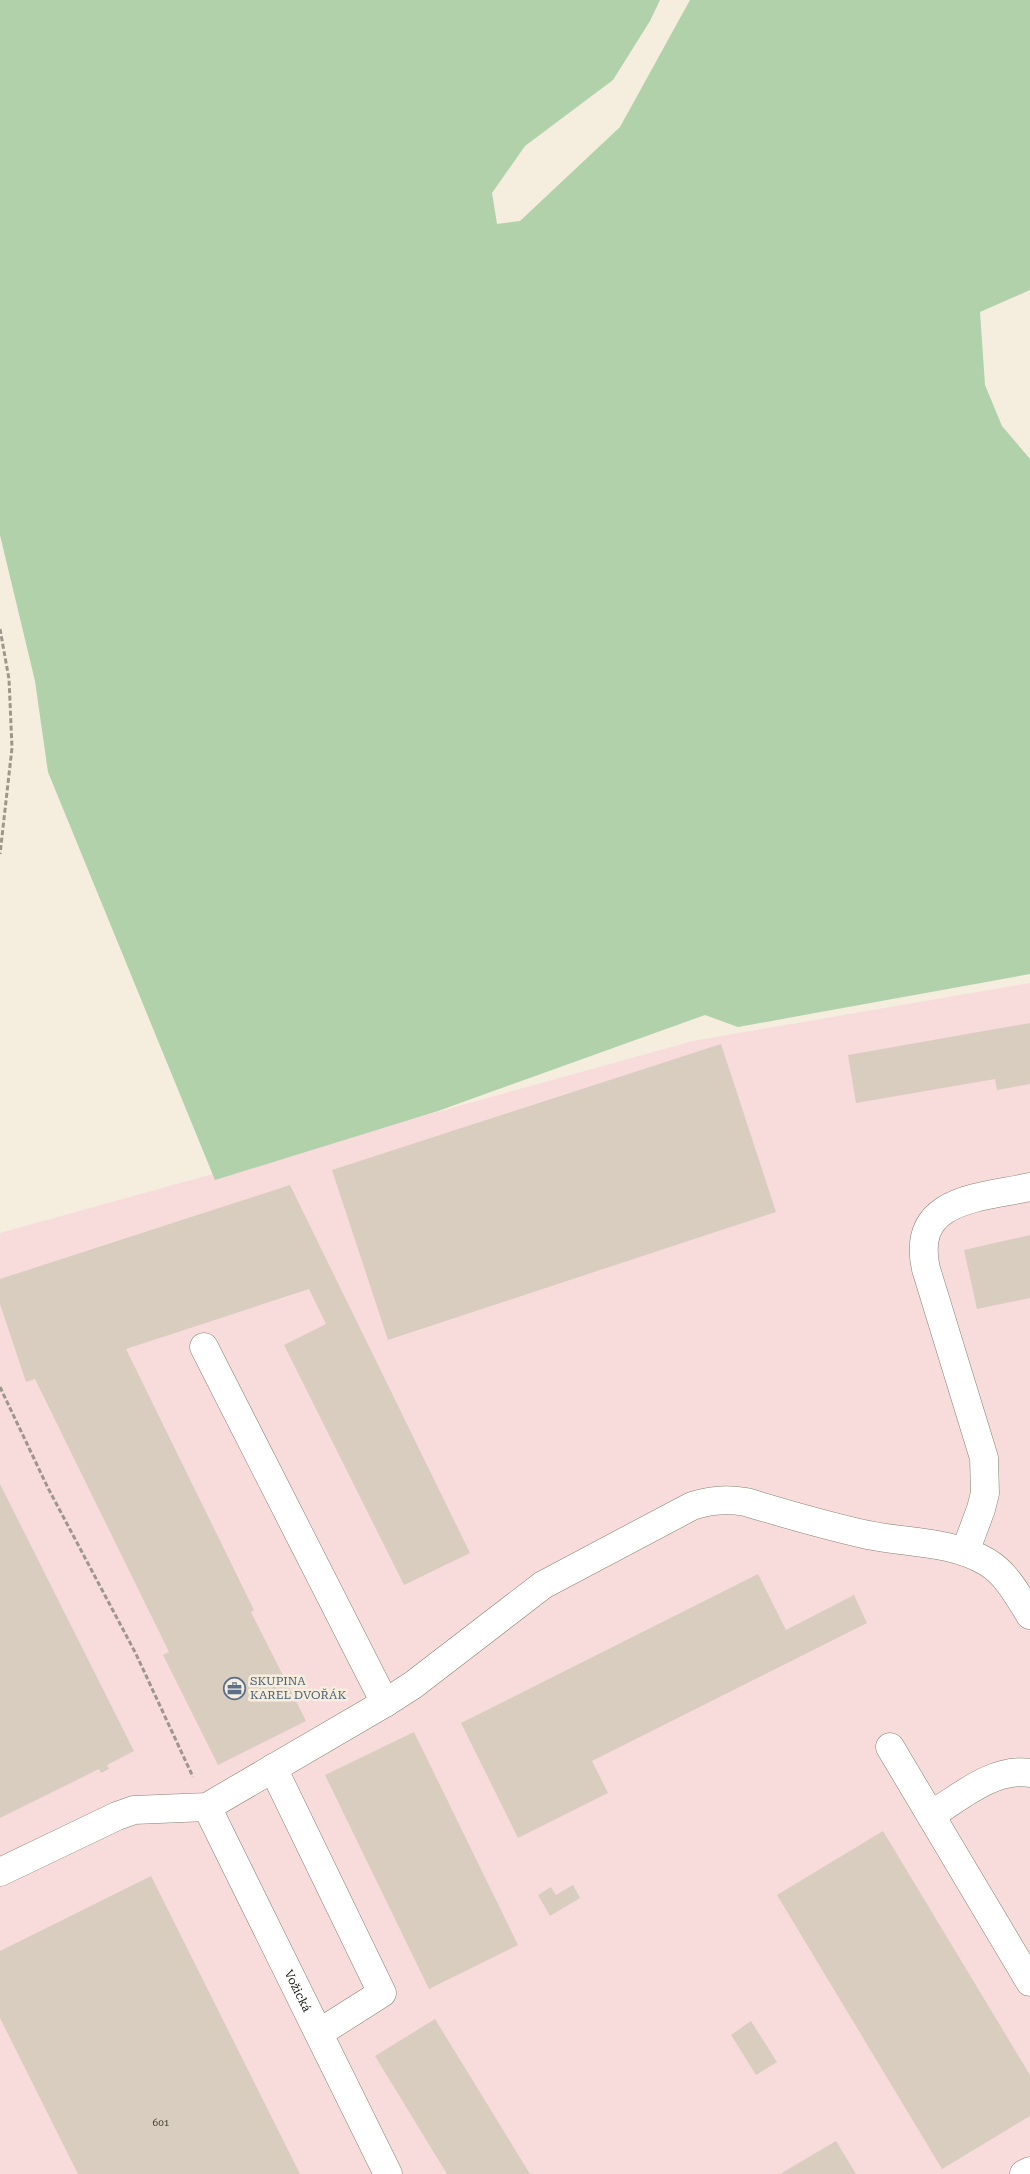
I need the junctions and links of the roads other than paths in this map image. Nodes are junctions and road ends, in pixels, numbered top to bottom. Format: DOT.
graph roads {
  1 [pos="1030,1187"];
  2 [pos="204,1347"];
  3 [pos="965,1552"];
  4 [pos="1030,1615"];
  5 [pos="385,1703"];
  6 [pos="890,1747"];
  7 [pos="273,1768"];
  8 [pos="1030,1773"];
  9 [pos="207,1807"];
  10 [pos="931,1815"];
  11 [pos="0,1872"];
  12 [pos="1030,1982"];
  13 [pos="319,2033"];
  14 [pos="1030,2171"];
  15 [pos="388,2174"];
  16 [pos="1024,2174"];
  1 -- 3 [label="lane"];
  2 -- 5 [label="lane"];
  3 -- 4 [label="lane"];
  3 -- 5 [label="lane"];
  5 -- 7 [label="lane"];
  6 -- 10 [label="lane"];
  7 -- 9 [label="lane"];
  7 -- 13 [label="lane"];
  8 -- 10 [label="lane"];
  9 -- 11 [label="lane"];
  9 -- 13 [label="lane, Vožická"];
  10 -- 12 [label="lane"];
  13 -- 15 [label="lane, Vožická"];
  14 -- 16 [label="lane"];
}
